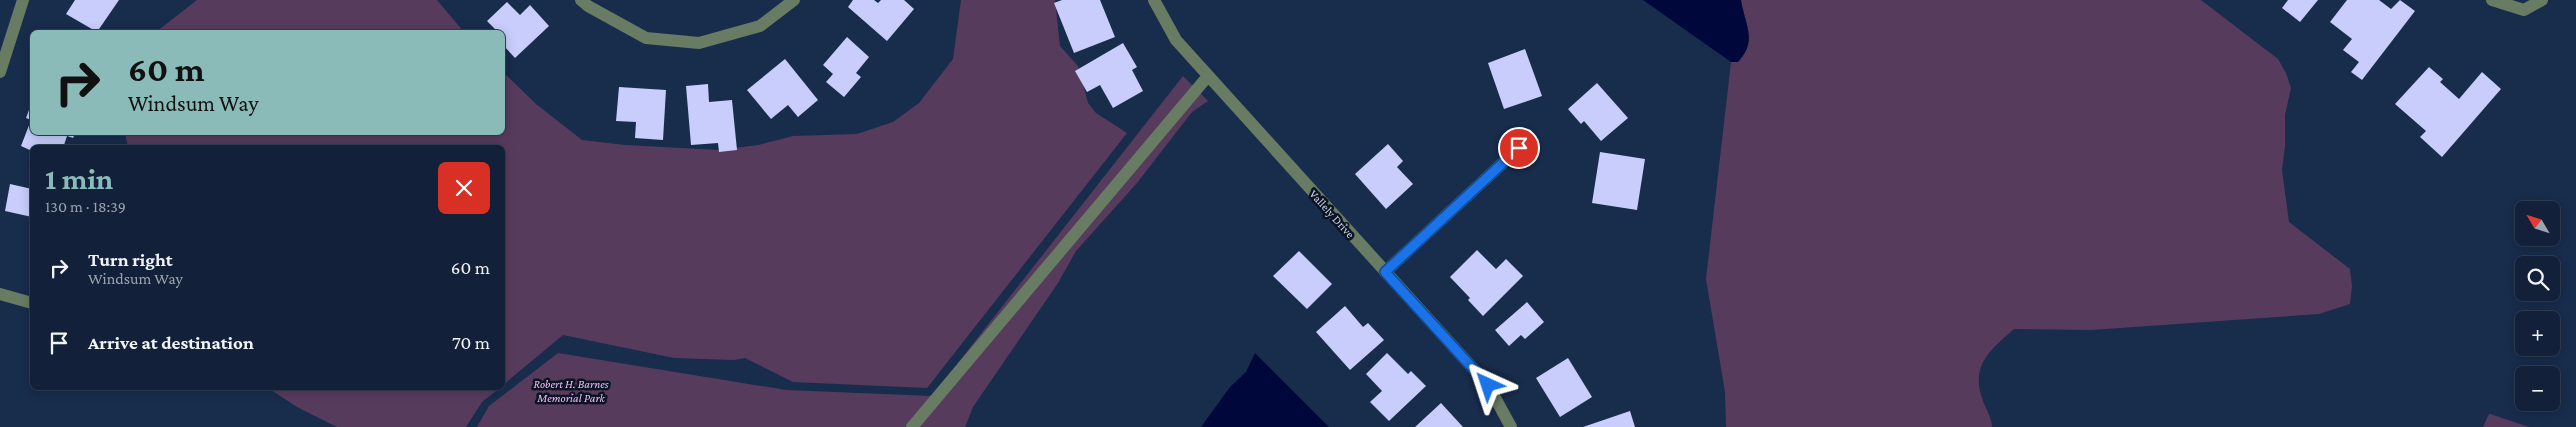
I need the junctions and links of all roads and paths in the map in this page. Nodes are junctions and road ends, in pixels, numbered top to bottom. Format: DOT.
graph roads {
  1 [pos="23,0"];
  2 [pos="581,0"];
  3 [pos="794,0"];
  4 [pos="1154,0"];
  5 [pos="2492,0"];
  6 [pos="2542,0"];
  7 [pos="0,72"];
  8 [pos="1208,76"];
  9 [pos="1519,148"];
  10 [pos="1385,272"];
  11 [pos="0,294"];
  12 [pos="30,302"];
  13 [pos="912,427"];
  14 [pos="1511,427"];
  1 -- 7 [label="street"];
  2 -- 3 [label="street"];
  4 -- 8 [label="street, Vallely Drive"];
  5 -- 6 [label="street"];
  8 -- 10 [label="street, Vallely Drive"];
  8 -- 13 [label="street"];
  9 -- 10 [label="street"];
  10 -- 14 [label="street, Vallely Drive"];
  11 -- 12 [label="street"];
}
